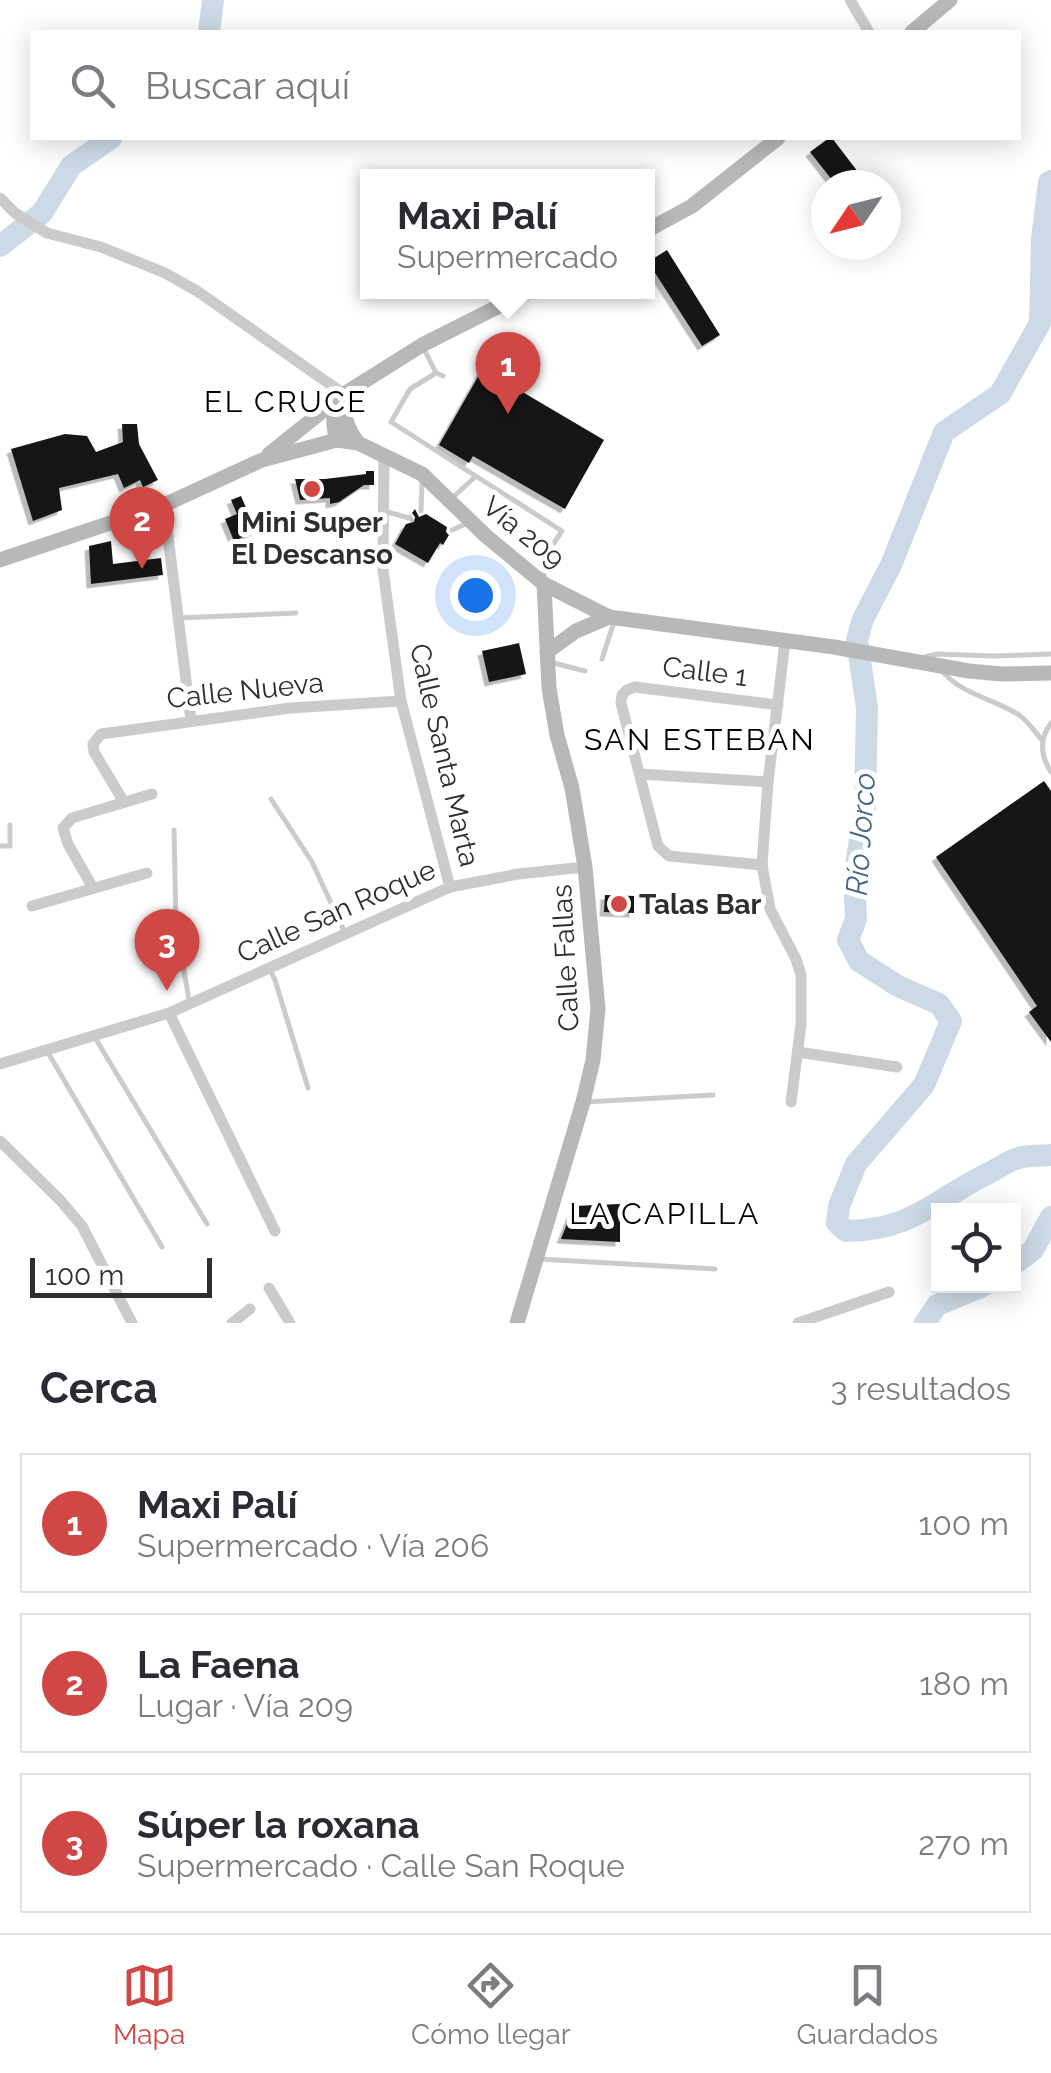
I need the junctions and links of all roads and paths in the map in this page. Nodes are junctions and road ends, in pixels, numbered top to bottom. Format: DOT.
graph roads {
  1 [pos="850,0"];
  2 [pos="950,0"];
  3 [pos="868,30"];
  4 [pos="914,30"];
  5 [pos="775,140"];
  6 [pos="0,198"];
  7 [pos="655,226"];
  8 [pos="513,299"];
  9 [pos="422,345"];
  10 [pos="344,394"];
  11 [pos="336,440"];
  12 [pos="358,443"];
  13 [pos="384,454"];
  14 [pos="262,460"];
  15 [pos="422,474"];
  16 [pos="475,477"];
  17 [pos="449,500"];
  18 [pos="164,504"];
  19 [pos="384,511"];
  20 [pos="421,511"];
  21 [pos="410,518"];
  22 [pos="471,522"];
  23 [pos="452,530"];
  24 [pos="0,560"];
  25 [pos="544,584"];
  26 [pos="296,613"];
  27 [pos="179,618"];
  28 [pos="612,618"];
  29 [pos="785,642"];
  30 [pos="1051,654"];
  31 [pos="547,657"];
  32 [pos="602,659"];
  33 [pos="904,659"];
  34 [pos="936,664"];
  35 [pos="585,671"];
  36 [pos="1051,673"];
  37 [pos="401,701"];
  38 [pos="778,705"];
  39 [pos="191,720"];
  40 [pos="1051,722"];
  41 [pos="1042,740"];
  42 [pos="1051,772"];
  43 [pos="640,774"];
  44 [pos="768,782"];
  45 [pos="152,794"];
  46 [pos="271,799"];
  47 [pos="124,802"];
  48 [pos="10,825"];
  49 [pos="174,830"];
  50 [pos="0,846"];
  51 [pos="762,865"];
  52 [pos="585,866"];
  53 [pos="147,873"];
  54 [pos="450,887"];
  55 [pos="92,888"];
  56 [pos="32,906"];
  57 [pos="344,933"];
  58 [pos="268,968"];
  59 [pos="189,1003"];
  60 [pos="168,1013"];
  61 [pos="94,1036"];
  62 [pos="46,1048"];
  63 [pos="798,1052"];
  64 [pos="0,1064"];
  65 [pos="897,1068"];
  66 [pos="308,1088"];
  67 [pos="713,1095"];
  68 [pos="583,1102"];
  69 [pos="791,1102"];
  70 [pos="0,1141"];
  71 [pos="207,1224"];
  72 [pos="274,1231"];
  73 [pos="162,1246"];
  74 [pos="536,1259"];
  75 [pos="715,1269"];
  76 [pos="269,1288"];
  77 [pos="888,1292"];
  78 [pos="250,1310"];
  79 [pos="132,1323"];
  80 [pos="232,1323"];
  81 [pos="290,1323"];
  82 [pos="517,1323"];
  83 [pos="798,1323"];
  1 -- 3 [label="street"];
  2 -- 4 [label="main road"];
  5 -- 7 [label="main road"];
  6 -- 10 [label="street"];
  8 -- 9 [label="main road"];
  9 -- 10 [label="main road"];
  9 -- 16 [label="lane"];
  10 -- 11 [label="main road"];
  10 -- 12 [label="main road"];
  10 -- 14 [label="main road"];
  11 -- 12 [label="main road, Vía 209"];
  11 -- 14 [label="main road, Vía 209"];
  12 -- 13 [label="main road, Vía 209"];
  13 -- 15 [label="main road, Vía 209"];
  13 -- 19 [label="street, Calle Santa Marta"];
  14 -- 18 [label="main road, Vía 209"];
  15 -- 17 [label="main road, Vía 209"];
  15 -- 20 [label="lane"];
  16 -- 17 [label="lane"];
  16 -- 25 [label="lane"];
  17 -- 22 [label="main road, Vía 209"];
  18 -- 24 [label="main road, Vía 209"];
  18 -- 27 [label="street"];
  19 -- 21 [label="lane"];
  19 -- 37 [label="street, Calle Santa Marta"];
  22 -- 23 [label="lane"];
  22 -- 25 [label="main road, Vía 209"];
  25 -- 28 [label="main road, Vía 209"];
  25 -- 31 [label="main road, Calle Fallas"];
  26 -- 27 [label="lane"];
  27 -- 39 [label="street"];
  28 -- 29 [label="main road, Vía 209"];
  28 -- 31 [label="main road"];
  28 -- 32 [label="lane"];
  29 -- 33 [label="main road, Vía 209"];
  29 -- 38 [label="street"];
  30 -- 33 [label="lane"];
  31 -- 35 [label="lane"];
  31 -- 52 [label="main road, Calle Fallas"];
  33 -- 34 [label="main road, Vía 209"];
  34 -- 36 [label="main road, Vía 209"];
  34 -- 41 [label="lane"];
  37 -- 39 [label="street, Calle Nueva"];
  37 -- 54 [label="street, Calle Santa Marta"];
  38 -- 43 [label="street, Calle 1"];
  38 -- 44 [label="street"];
  39 -- 47 [label="street, Calle Nueva"];
  40 -- 41 [label="lane"];
  41 -- 42 [label="lane"];
  43 -- 44 [label="street"];
  43 -- 51 [label="street"];
  44 -- 51 [label="street"];
  45 -- 47 [label="street"];
  46 -- 57 [label="lane"];
  47 -- 55 [label="street"];
  48 -- 50 [label="lane"];
  49 -- 59 [label="lane"];
  51 -- 63 [label="street"];
  52 -- 54 [label="street, Calle San Roque"];
  52 -- 68 [label="main road, Calle Fallas"];
  53 -- 55 [label="street"];
  54 -- 57 [label="street, Calle San Roque"];
  55 -- 56 [label="street"];
  57 -- 58 [label="street, Calle San Roque"];
  58 -- 59 [label="street, Calle San Roque"];
  58 -- 66 [label="lane"];
  59 -- 60 [label="street, Calle San Roque"];
  60 -- 61 [label="street, Calle San Roque"];
  60 -- 72 [label="street"];
  61 -- 62 [label="street, Calle San Roque"];
  61 -- 71 [label="lane"];
  62 -- 64 [label="street, Calle San Roque"];
  62 -- 73 [label="lane"];
  63 -- 65 [label="street"];
  63 -- 69 [label="street"];
  67 -- 68 [label="lane"];
  68 -- 74 [label="main road, Calle Fallas"];
  70 -- 79 [label="street"];
  74 -- 75 [label="lane"];
  74 -- 82 [label="main road, Calle Fallas"];
  76 -- 81 [label="street"];
  77 -- 83 [label="street"];
  78 -- 80 [label="street"];
}
